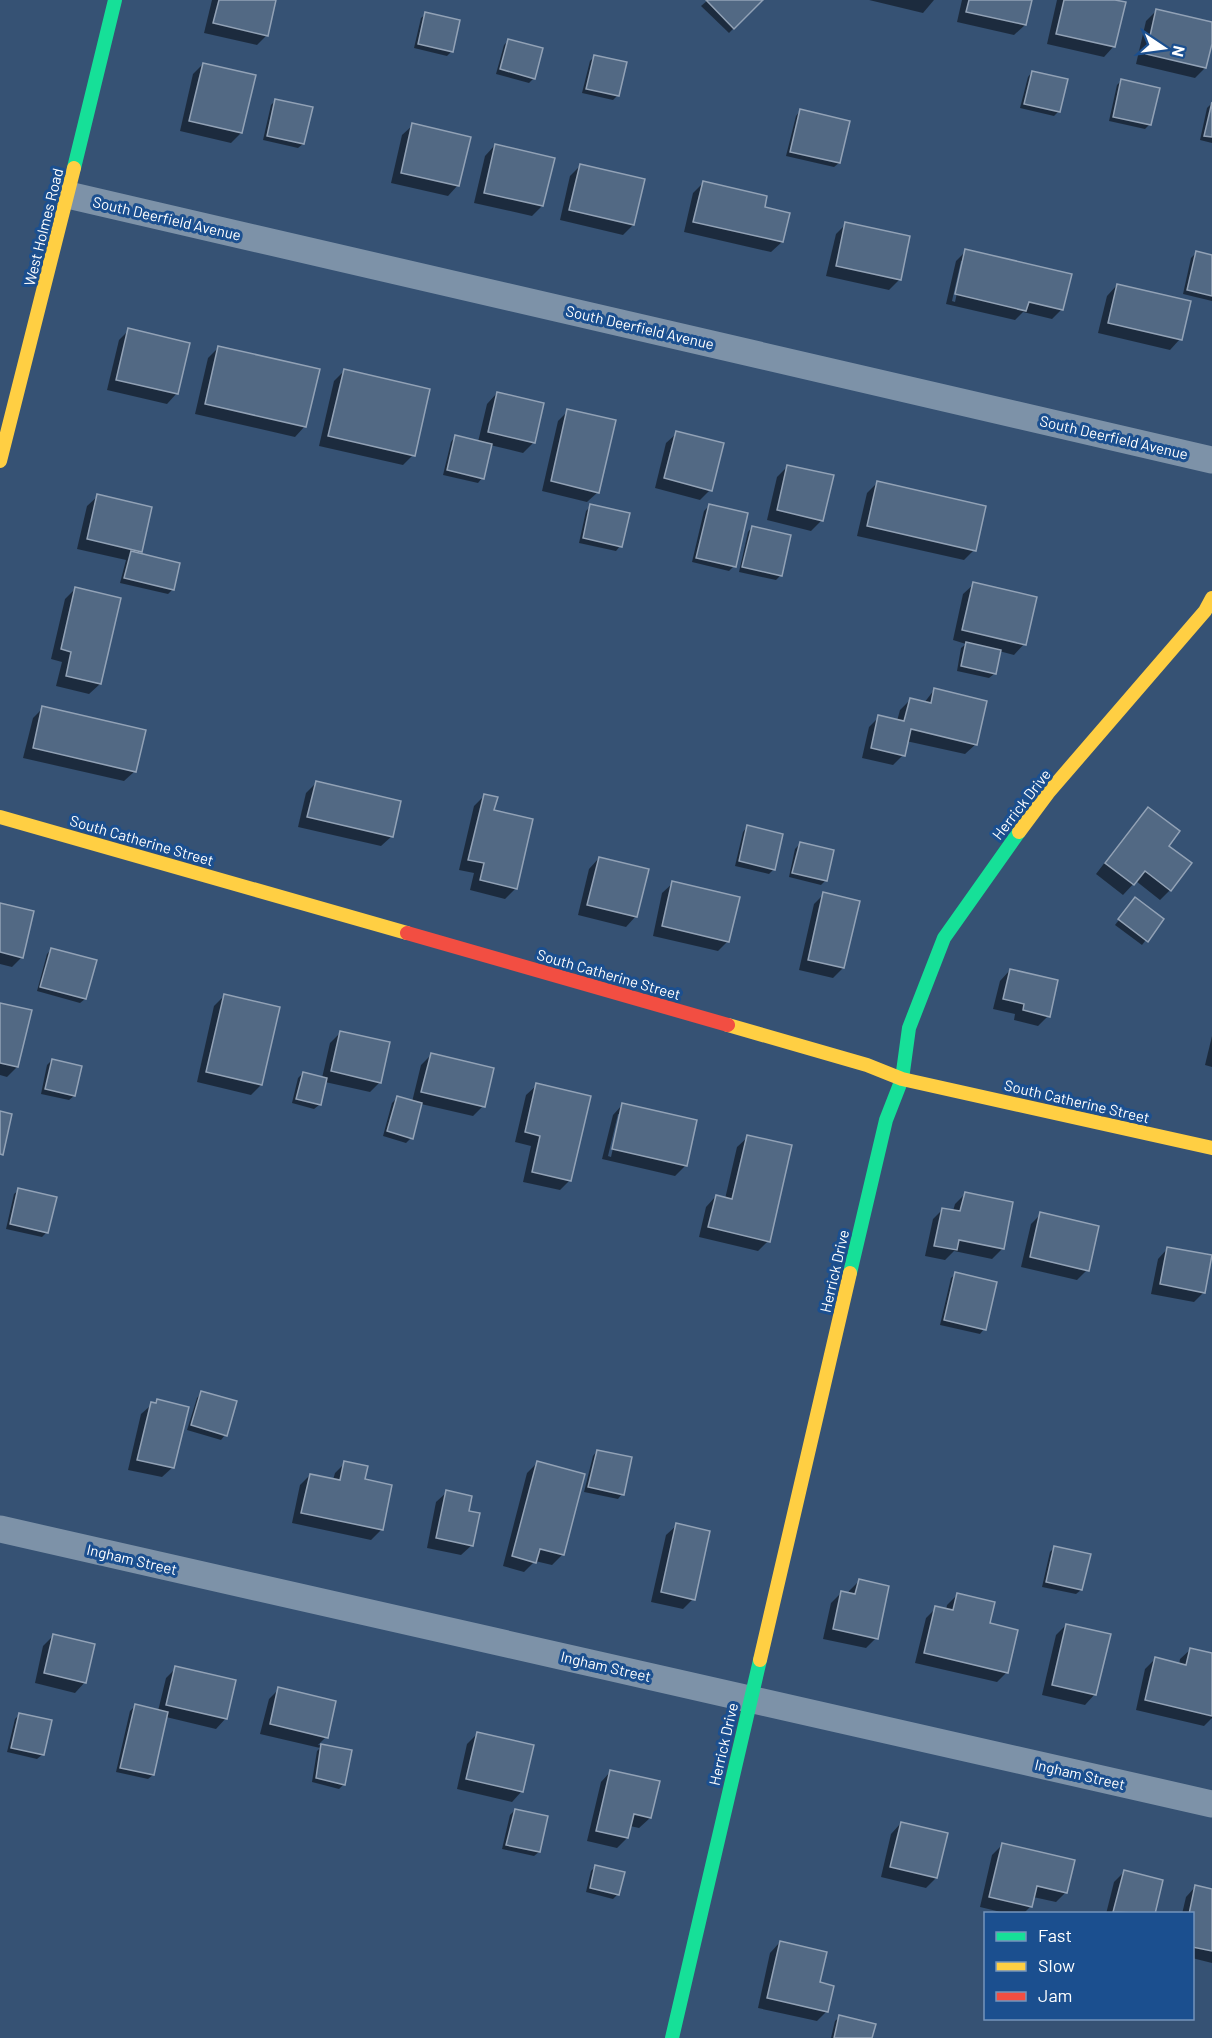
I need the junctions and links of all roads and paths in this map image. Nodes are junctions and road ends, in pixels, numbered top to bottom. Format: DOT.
graph roads {
  1 [pos="115,0"];
  2 [pos="68,195"];
  3 [pos="1212,460"];
  4 [pos="0,461"];
  5 [pos="1212,598"];
  6 [pos="0,817"];
  7 [pos="902,1078"];
  8 [pos="1212,1148"];
  9 [pos="0,1529"];
  10 [pos="751,1699"];
  11 [pos="1212,1804"];
  12 [pos="672,2038"];
  1 -- 2 [label="street, West Holmes Road"];
  2 -- 3 [label="street, South Deerfield Avenue"];
  2 -- 4 [label="street, West Holmes Road"];
  5 -- 7 [label="street, Herrick Drive"];
  6 -- 7 [label="street, South Catherine Street"];
  7 -- 8 [label="street, South Catherine Street"];
  7 -- 10 [label="street, Herrick Drive"];
  9 -- 10 [label="street, Ingham Street"];
  10 -- 11 [label="street, Ingham Street"];
  10 -- 12 [label="street, Herrick Drive"];
}
